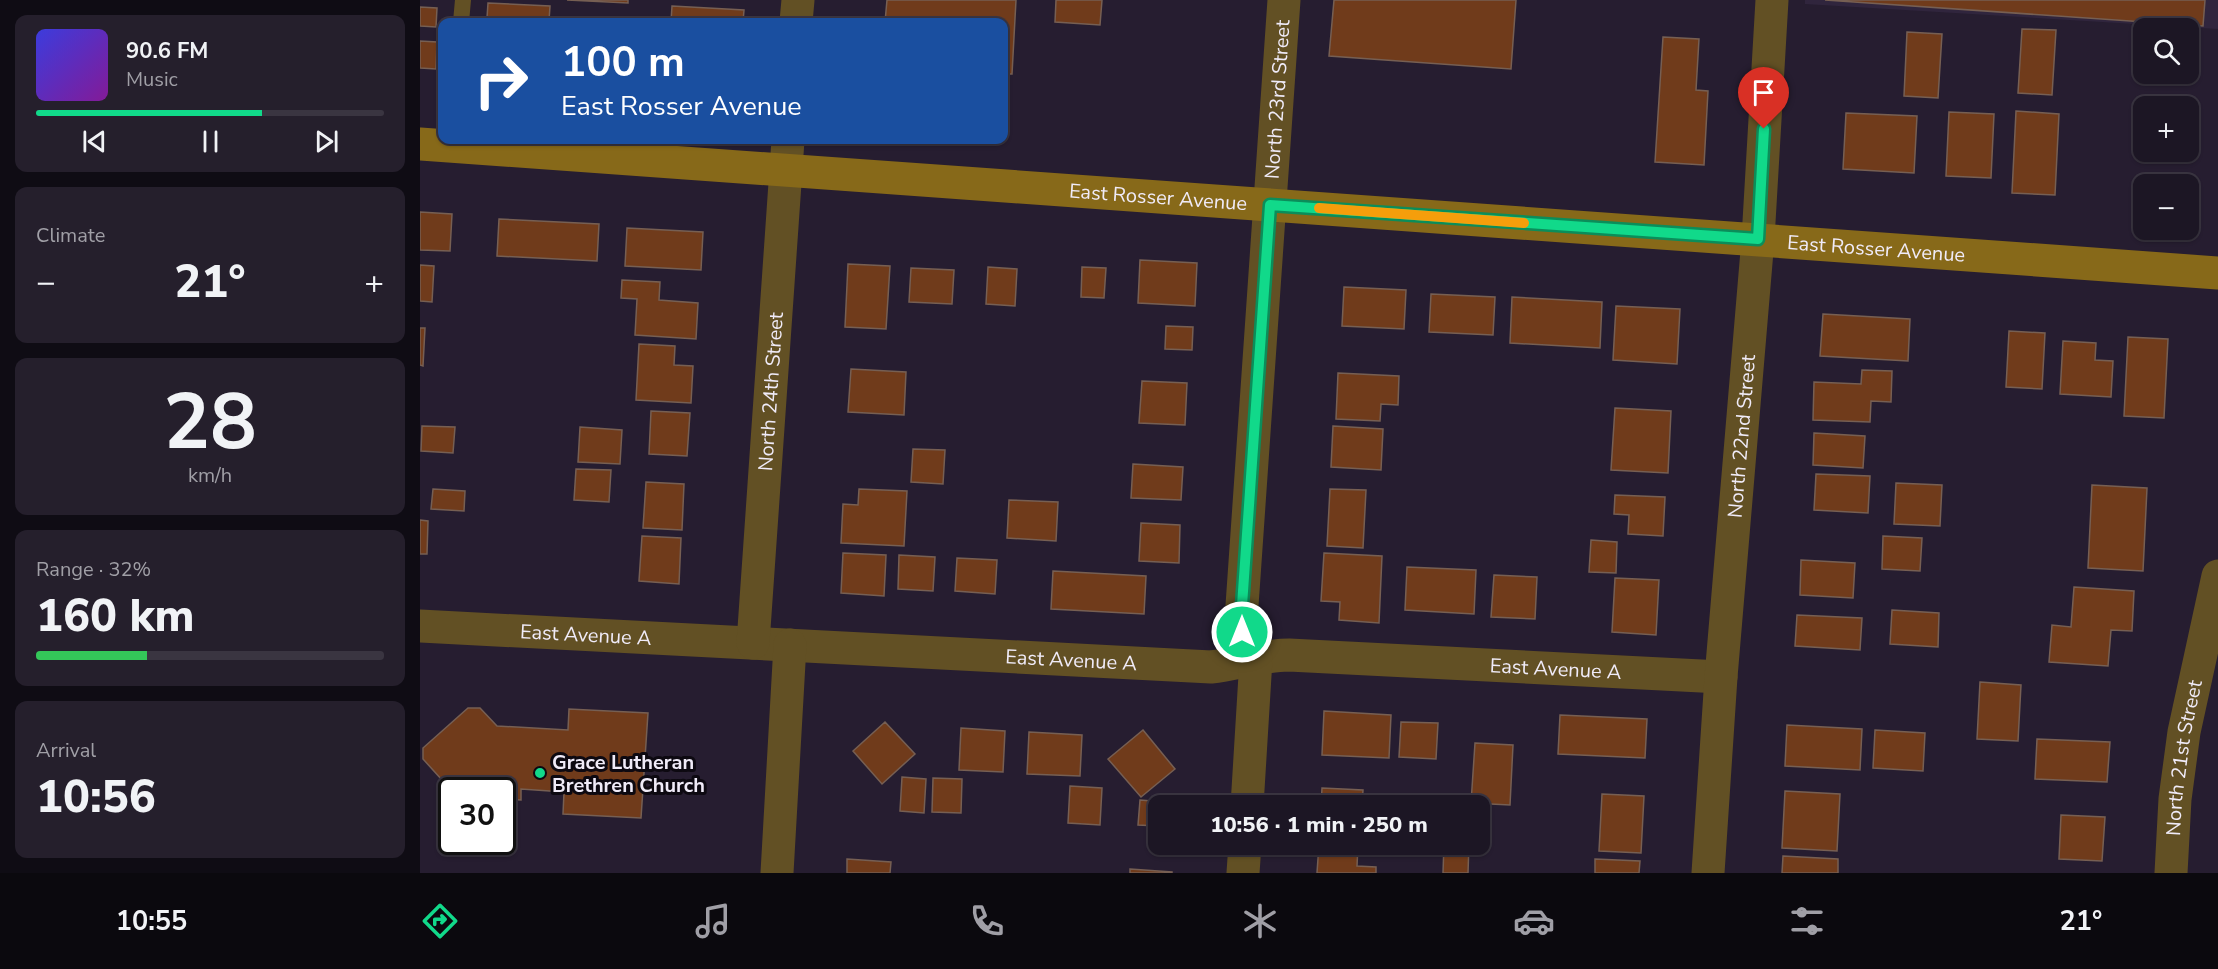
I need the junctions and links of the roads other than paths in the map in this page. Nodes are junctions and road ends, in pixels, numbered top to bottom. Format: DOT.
graph roads {
  1 [pos="463,0"];
  2 [pos="798,0"];
  3 [pos="1284,0"];
  4 [pos="1772,0"];
  5 [pos="461,18"];
  6 [pos="796,18"];
  7 [pos="438,143"];
  8 [pos="420,144"];
  9 [pos="481,144"];
  10 [pos="787,155"];
  11 [pos="1270,205"];
  12 [pos="1758,239"];
  13 [pos="2218,273"];
  14 [pos="2218,576"];
  15 [pos="420,626"];
  16 [pos="753,643"];
  17 [pos="790,645"];
  18 [pos="1256,659"];
  19 [pos="1721,677"];
  20 [pos="1248,795"];
  21 [pos="1244,855"];
  22 [pos="777,873"];
  23 [pos="1243,873"];
  24 [pos="1708,873"];
  25 [pos="2171,873"];
  1 -- 5 [label="lane"];
  2 -- 6 [label="street"];
  3 -- 11 [label="street, North 23rd Street"];
  4 -- 12 [label="street, North 22nd Street"];
  7 -- 8 [label="street, East Rosser Avenue"];
  9 -- 10 [label="street, East Rosser Avenue"];
  10 -- 11 [label="street, East Rosser Avenue"];
  10 -- 16 [label="street, North 24th Street"];
  11 -- 12 [label="street, East Rosser Avenue"];
  11 -- 18 [label="street, North 23rd Street"];
  12 -- 13 [label="street, East Rosser Avenue"];
  12 -- 19 [label="street, North 22nd Street"];
  14 -- 25 [label="street, North 21st Street"];
  15 -- 16 [label="street, East Avenue A"];
  16 -- 17 [label="street, East Avenue A"];
  17 -- 18 [label="street, East Avenue A"];
  17 -- 22 [label="street"];
  18 -- 19 [label="street, East Avenue A"];
  18 -- 20 [label="street"];
  19 -- 24 [label="street, North 22nd Street"];
  21 -- 23 [label="street"];
}
